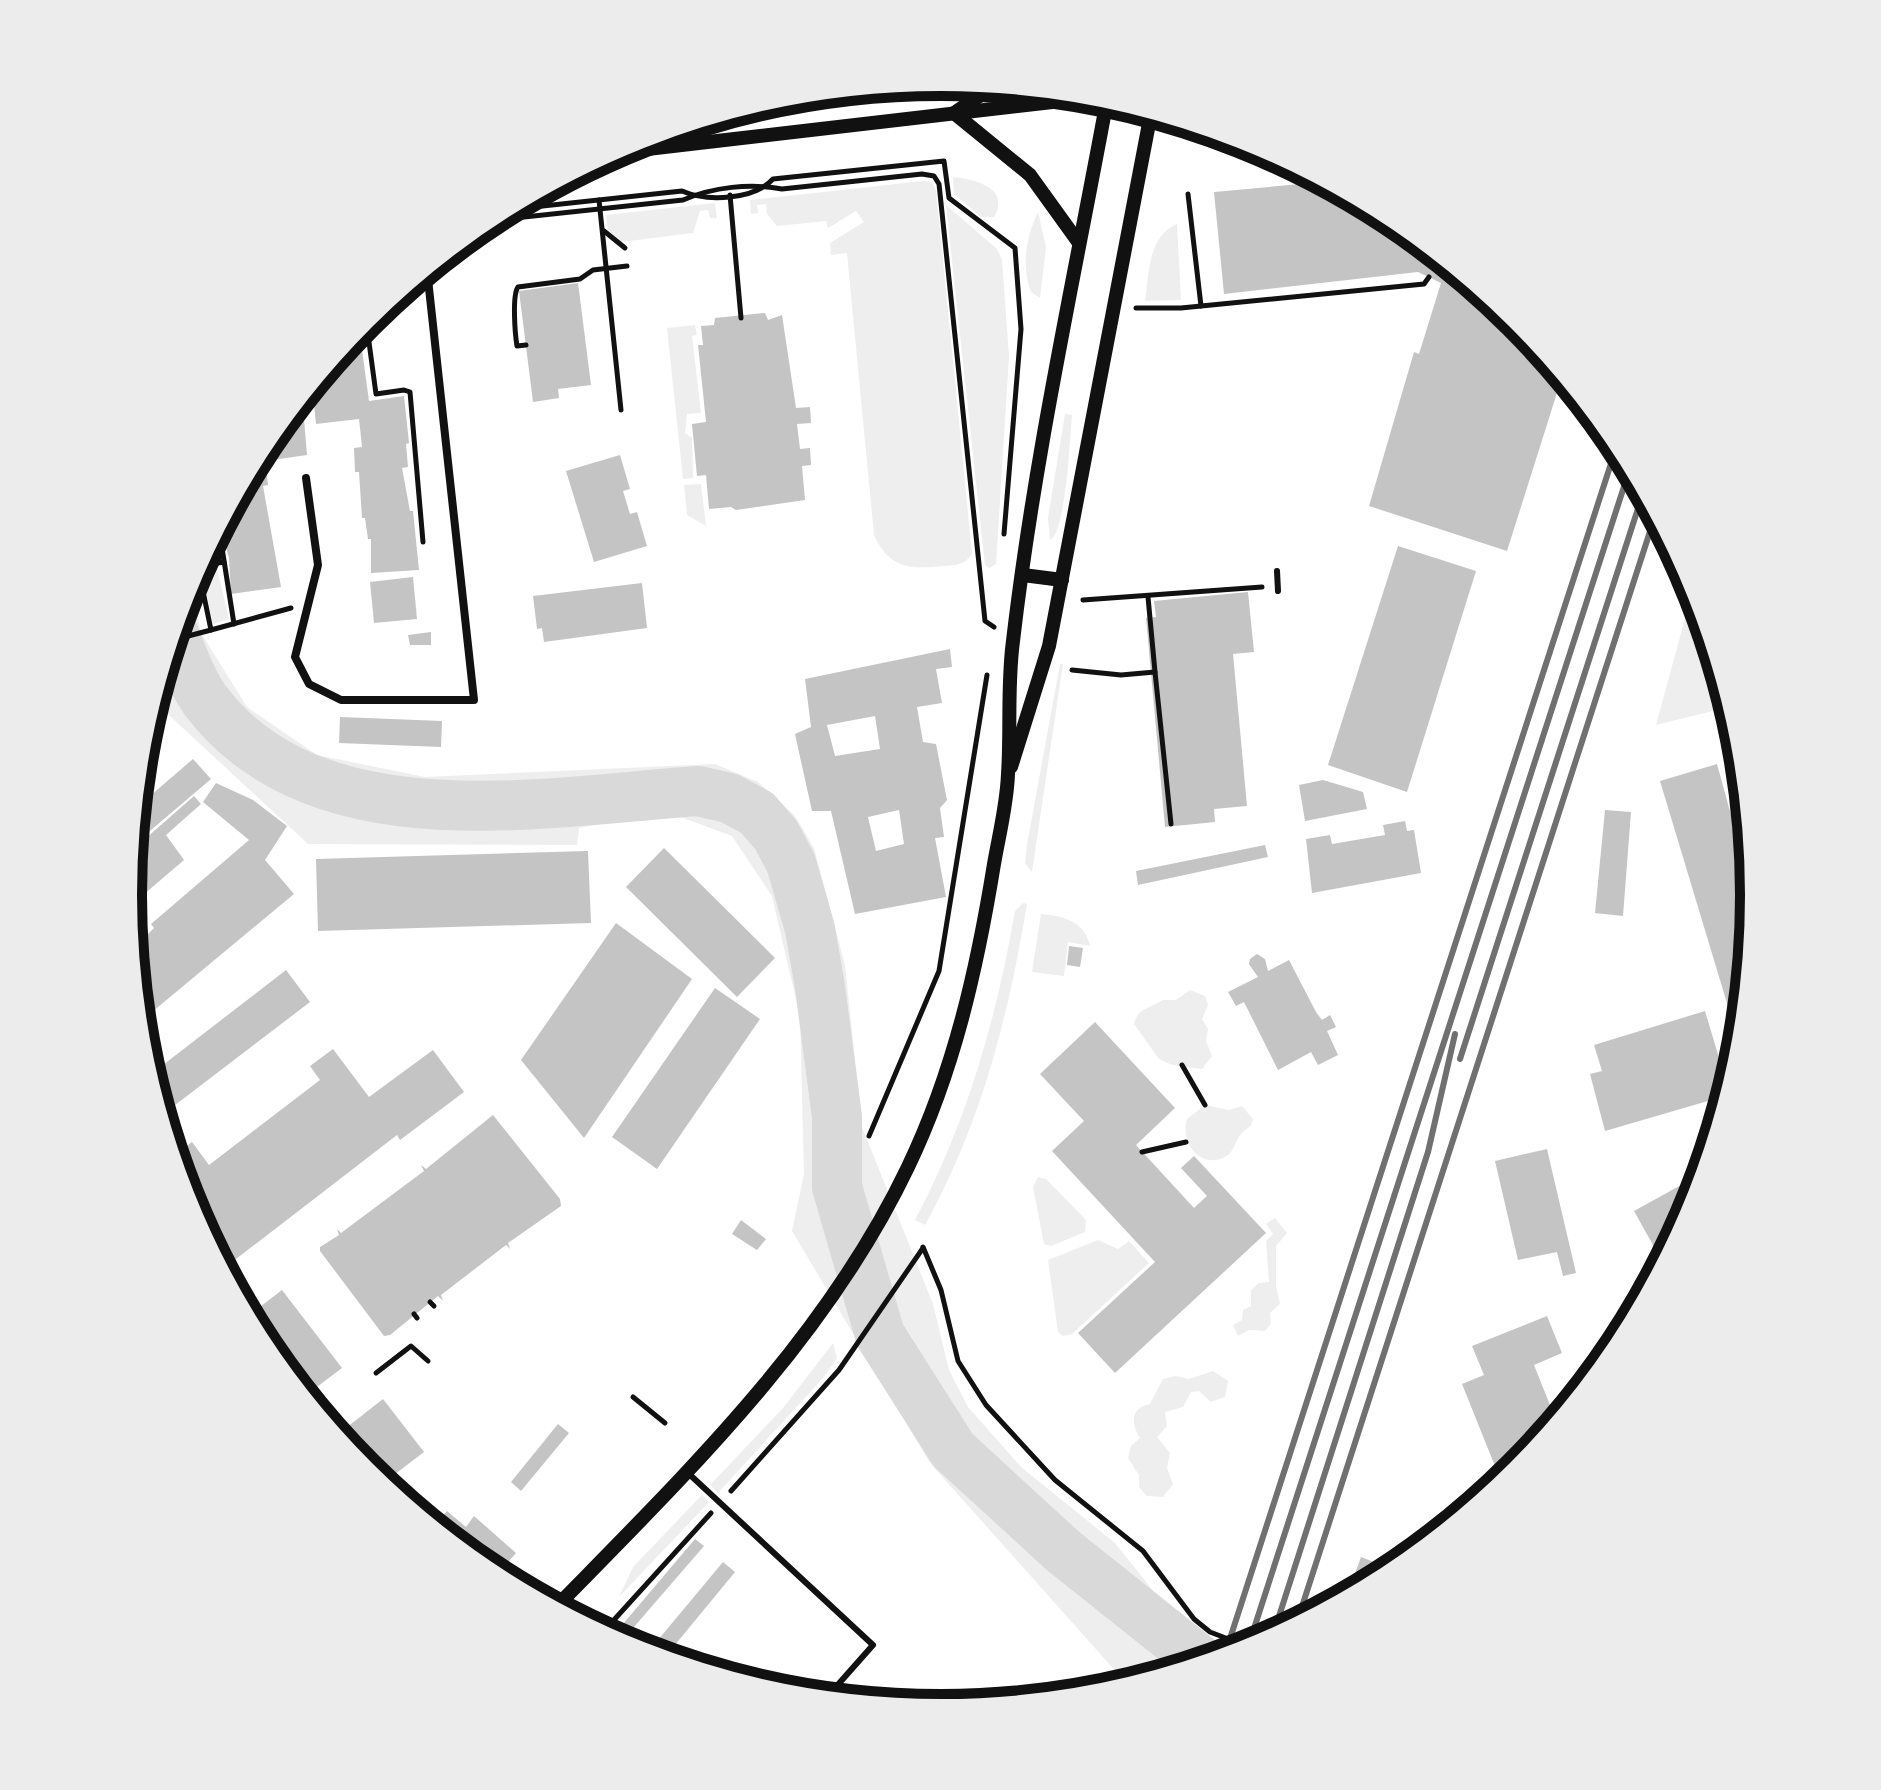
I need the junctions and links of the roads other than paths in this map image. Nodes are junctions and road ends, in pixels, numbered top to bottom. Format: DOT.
graph roads {
  1 [pos="977,97"];
  2 [pos="1044,103"];
  3 [pos="954,113"];
  4 [pos="1104,113"];
  5 [pos="1149,124"];
  6 [pos="659,148"];
  7 [pos="1079,243"];
  8 [pos="428,282"];
  9 [pos="306,478"];
  10 [pos="1277,571"];
  11 [pos="1023,575"];
  12 [pos="1062,580"];
  13 [pos="1278,591"];
  14 [pos="1008,775"];
  15 [pos="686,1471"];
  16 [pos="563,1599"];
  17 [pos="836,1687"];
  1 -- 3 [label="street"];
  2 -- 3 [label="street"];
  3 -- 6 [label="street"];
  3 -- 7 [label="street"];
  4 -- 7 [label="street"];
  5 -- 12 [label="street"];
  7 -- 11 [label="street"];
  8 -- 9 [label="street"];
  10 -- 13 [label="lane"];
  11 -- 12 [label="street"];
  11 -- 14 [label="street"];
  12 -- 14 [label="street"];
  14 -- 15 [label="street"];
  15 -- 16 [label="street"];
  15 -- 17 [label="lane"];
}
